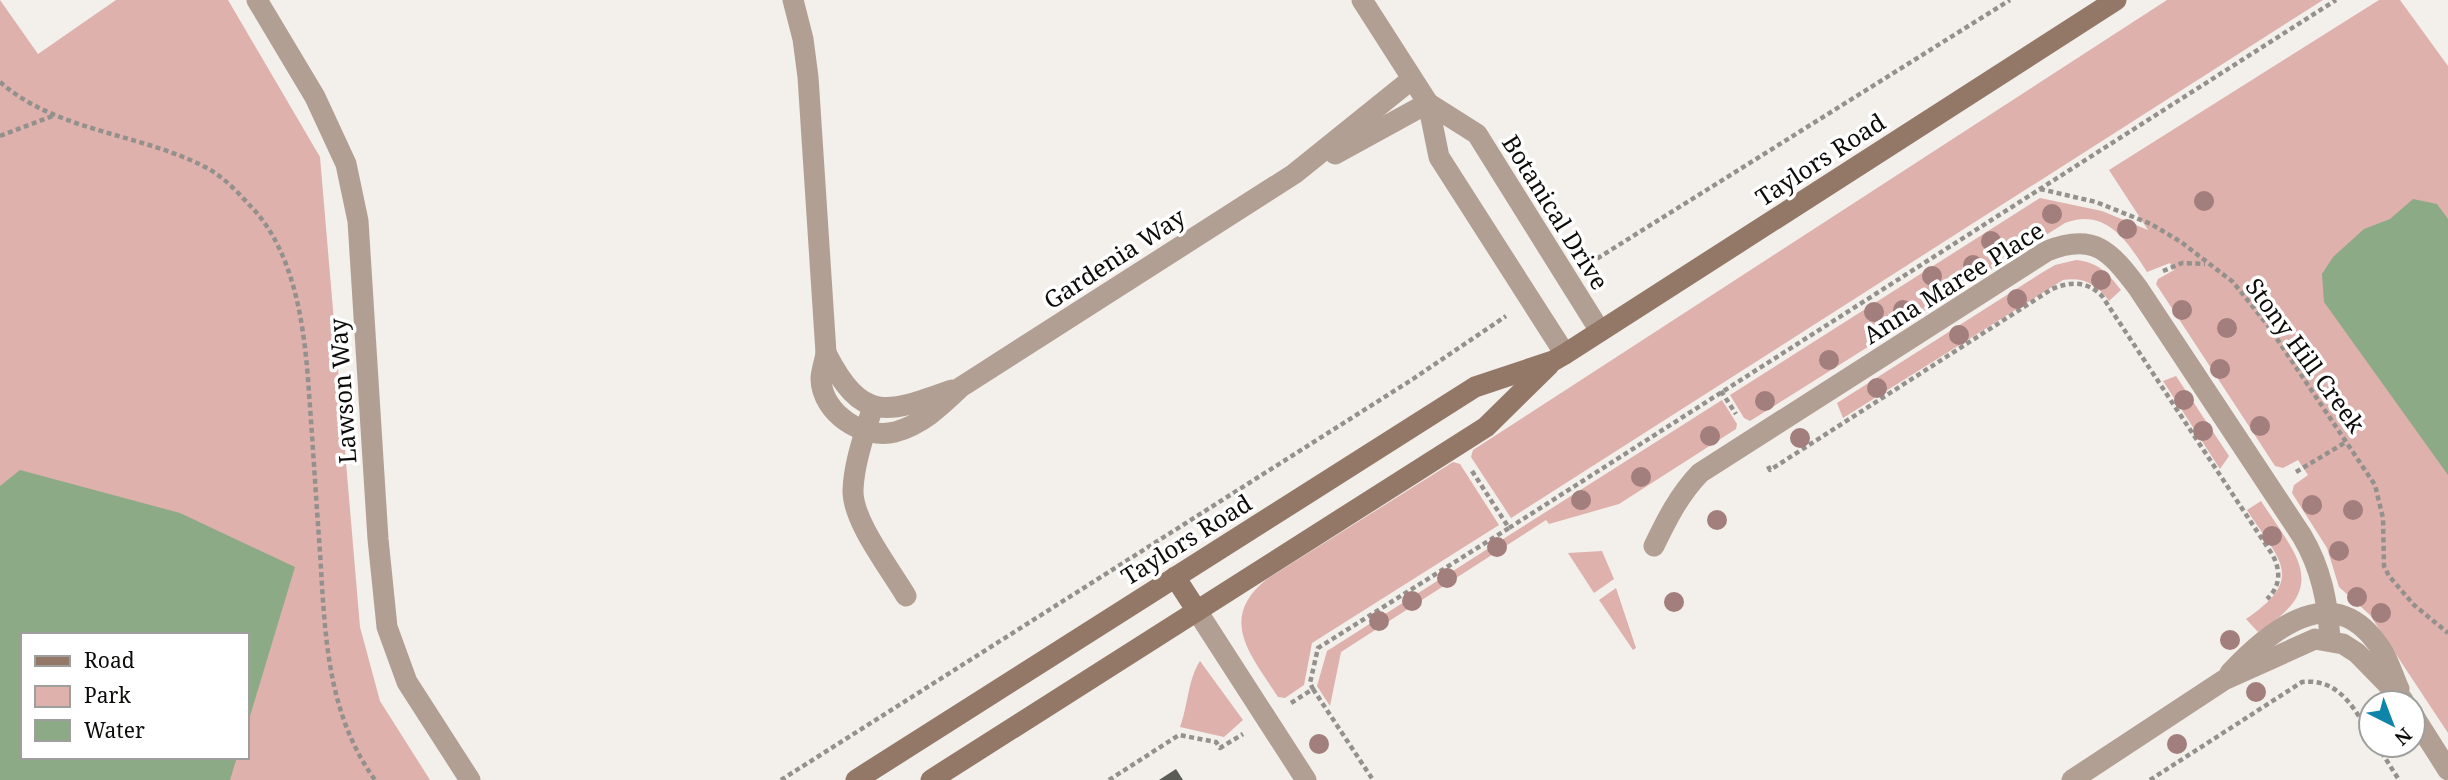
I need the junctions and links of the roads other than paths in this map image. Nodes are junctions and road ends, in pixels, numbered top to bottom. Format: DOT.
graph roads {
  1 [pos="257,0"];
  2 [pos="793,0"];
  3 [pos="1363,0"];
  4 [pos="2116,0"];
  5 [pos="1412,79"];
  6 [pos="1428,103"];
  7 [pos="1294,174"];
  8 [pos="1600,331"];
  9 [pos="826,353"];
  10 [pos="1559,357"];
  11 [pos="961,387"];
  12 [pos="873,406"];
  13 [pos="866,431"];
  14 [pos="1654,546"];
  15 [pos="1175,577"];
  16 [pos="906,596"];
  17 [pos="1197,611"];
  18 [pos="2329,611"];
  19 [pos="2330,640"];
  20 [pos="2224,680"];
  21 [pos="2391,689"];
  22 [pos="2399,689"];
  23 [pos="2427,737"];
  24 [pos="2448,770"];
  25 [pos="470,780"];
  26 [pos="856,780"];
  27 [pos="931,780"];
  28 [pos="1306,780"];
  29 [pos="2072,780"];
  1 -- 25 [label="street, Lawson Way"];
  2 -- 9 [label="street"];
  3 -- 5 [label="street, Botanical Drive"];
  4 -- 8 [label="street, Taylors Road"];
  5 -- 6 [label="street, Botanical Drive"];
  5 -- 7 [label="street, Gardenia Way"];
  6 -- 7 [label="street, Gardenia Way"];
  6 -- 8 [label="street, Botanical Drive"];
  6 -- 10 [label="street, Botanical Drive"];
  7 -- 11 [label="street, Gardenia Way"];
  8 -- 10 [label="street, Taylors Road"];
  9 -- 12 [label="street"];
  9 -- 13 [label="street"];
  10 -- 15 [label="street, Taylors Road"];
  10 -- 17 [label="street, Taylors Road"];
  11 -- 12 [label="street, Gardenia Way"];
  11 -- 13 [label="street, Gardenia Way"];
  12 -- 13 [label="street"];
  13 -- 16 [label="street"];
  14 -- 18 [label="street, Anna Maree Place"];
  15 -- 17 [label="street"];
  15 -- 26 [label="street, Taylors Road"];
  17 -- 27 [label="street, Taylors Road"];
  17 -- 28 [label="street"];
  18 -- 19 [label="street, Anna Maree Place"];
  18 -- 20 [label="street"];
  18 -- 22 [label="street"];
  19 -- 20 [label="street"];
  19 -- 21 [label="street"];
  20 -- 29 [label="street"];
  23 -- 24 [label="street"];
}
